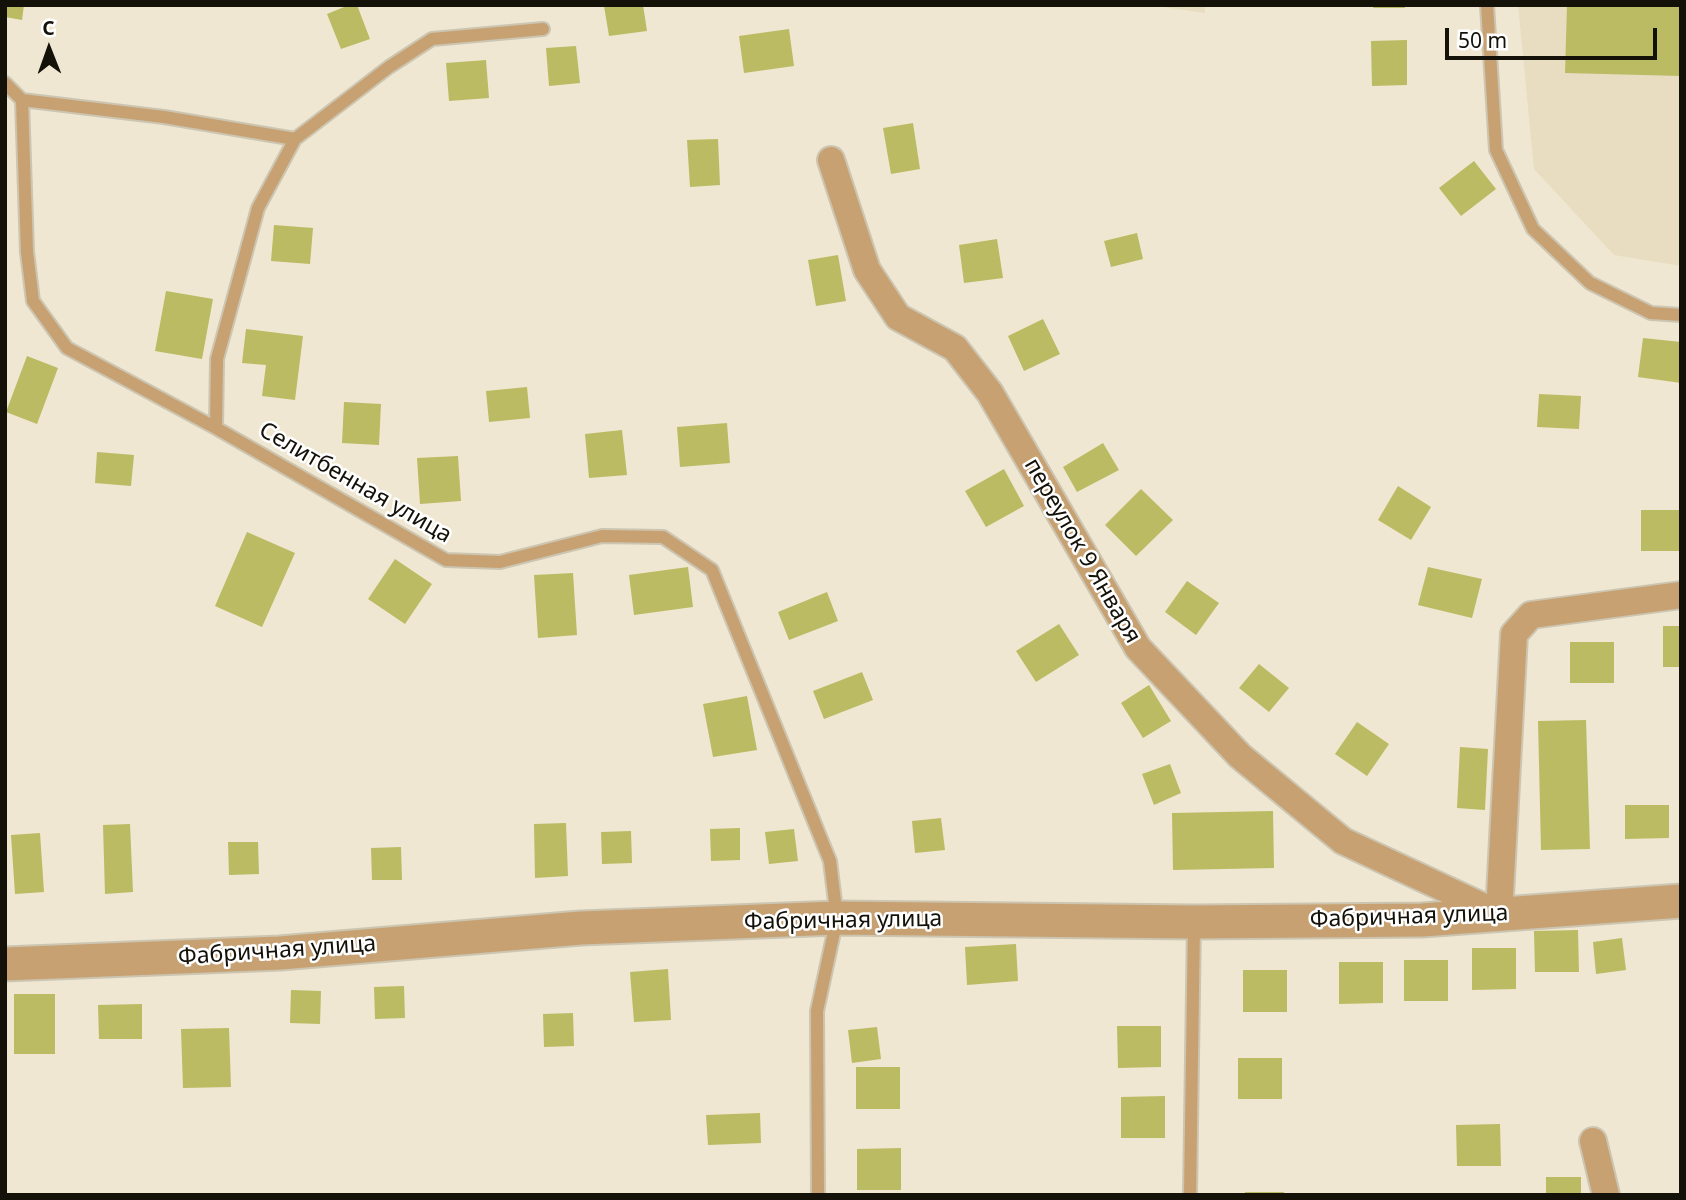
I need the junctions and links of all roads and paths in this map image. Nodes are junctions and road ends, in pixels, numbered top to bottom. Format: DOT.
graph roads {
  1 [pos="1487,5"];
  2 [pos="544,29"];
  3 [pos="5,83"];
  4 [pos="22,100"];
  5 [pos="295,139"];
  6 [pos="831,160"];
  7 [pos="1681,315"];
  8 [pos="216,428"];
  9 [pos="1681,595"];
  10 [pos="1681,901"];
  11 [pos="1499,914"];
  12 [pos="837,918"];
  13 [pos="1194,922"];
  14 [pos="5,964"];
  15 [pos="1593,1141"];
  16 [pos="818,1195"];
  17 [pos="1190,1195"];
  18 [pos="1606,1195"];
  1 -- 7 [label="lane"];
  2 -- 5 [label="lane"];
  3 -- 4 [label="lane"];
  4 -- 5 [label="lane"];
  4 -- 8 [label="lane, Селитбенная улица"];
  5 -- 8 [label="lane"];
  6 -- 11 [label="street, переулок 9 Января"];
  8 -- 12 [label="lane, Селитбенная улица"];
  9 -- 11 [label="street"];
  10 -- 11 [label="street, Фабричная улица"];
  11 -- 13 [label="street, Фабричная улица"];
  12 -- 13 [label="street, Фабричная улица"];
  12 -- 14 [label="street, Фабричная улица"];
  12 -- 16 [label="lane, Селитбенная улица"];
  13 -- 17 [label="lane"];
  15 -- 18 [label="street"];
}
